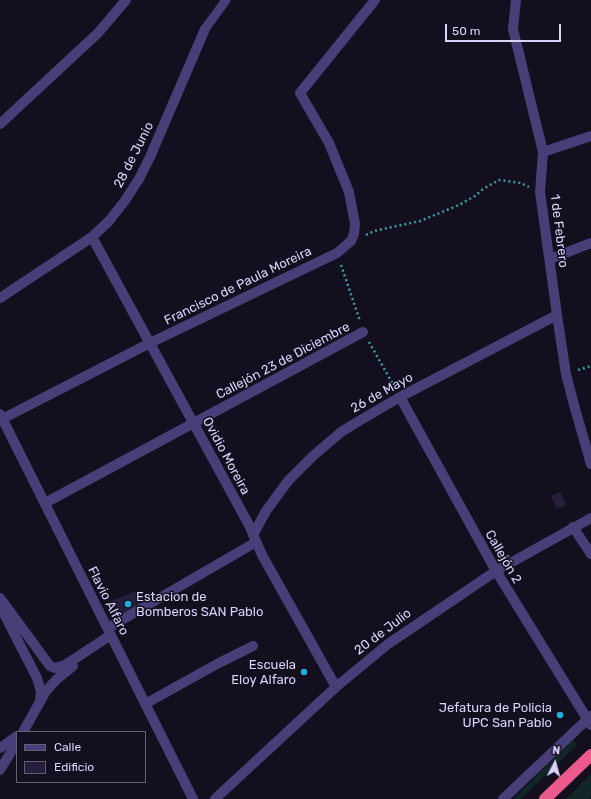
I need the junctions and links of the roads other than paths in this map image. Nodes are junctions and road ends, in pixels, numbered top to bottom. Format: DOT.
graph roads {
  1 [pos="126,0"];
  2 [pos="226,0"];
  3 [pos="375,0"];
  4 [pos="516,0"];
  5 [pos="205,29"];
  6 [pos="0,124"];
  7 [pos="591,136"];
  8 [pos="543,152"];
  9 [pos="92,238"];
  10 [pos="591,243"];
  11 [pos="550,259"];
  12 [pos="0,298"];
  13 [pos="557,315"];
  14 [pos="363,332"];
  15 [pos="150,343"];
  16 [pos="400,397"];
  17 [pos="1,418"];
  18 [pos="194,424"];
  19 [pos="587,436"];
  20 [pos="591,464"];
  21 [pos="45,503"];
  22 [pos="591,518"];
  23 [pos="573,527"];
  24 [pos="255,538"];
  25 [pos="591,554"];
  26 [pos="496,571"];
  27 [pos="0,598"];
  28 [pos="0,606"];
  29 [pos="8,623"];
  30 [pos="109,631"];
  31 [pos="254,646"];
  32 [pos="336,687"];
  33 [pos="40,701"];
  34 [pos="146,704"];
  35 [pos="590,720"];
  36 [pos="23,731"];
  37 [pos="16,737"];
  38 [pos="16,744"];
  39 [pos="0,748"];
  40 [pos="591,754"];
  41 [pos="0,770"];
  42 [pos="219,797"];
  43 [pos="193,799"];
  44 [pos="503,799"];
  45 [pos="545,799"];
  1 -- 6 [label="street"];
  2 -- 5 [label="lane, 28 de Junio"];
  3 -- 15 [label="street, Francisco de Paula Moreira"];
  4 -- 8 [label="street, 1 de Febrero"];
  5 -- 9 [label="street, 28 de Junio"];
  7 -- 8 [label="street"];
  8 -- 11 [label="street, 1 de Febrero"];
  9 -- 12 [label="street, 28 de Junio"];
  9 -- 15 [label="street, Ovidio Moreira"];
  10 -- 11 [label="street"];
  11 -- 13 [label="street, 1 de Febrero"];
  13 -- 16 [label="street, 26 de Mayo"];
  13 -- 19 [label="street, 1 de Febrero"];
  14 -- 18 [label="street, Callejón 23 de Diciembre"];
  15 -- 17 [label="street, Francisco de Paula Moreira"];
  15 -- 18 [label="street, Ovidio Moreira"];
  16 -- 24 [label="street, 26 de Mayo"];
  16 -- 26 [label="street, Callejón 2"];
  17 -- 21 [label="street, Flavio Alfaro"];
  18 -- 21 [label="street, Callejón 23 de Diciembre"];
  18 -- 24 [label="street, Ovidio Moreira"];
  19 -- 20 [label="street, 1 de Febrero"];
  21 -- 30 [label="street, Flavio Alfaro"];
  22 -- 23 [label="street, 20 de Julio"];
  23 -- 25 [label="street"];
  23 -- 26 [label="street, 20 de Julio"];
  24 -- 30 [label="street"];
  24 -- 32 [label="street, Ovidio Moreira"];
  26 -- 32 [label="street, 20 de Julio"];
  26 -- 35 [label="street, Callejón 2"];
  27 -- 29 [label="street"];
  28 -- 29 [label="street"];
  29 -- 30 [label="street"];
  29 -- 33 [label="street"];
  30 -- 33 [label="street"];
  30 -- 34 [label="street, Flavio Alfaro"];
  31 -- 34 [label="street"];
  32 -- 42 [label="street, 20 de Julio"];
  33 -- 36 [label="street"];
  34 -- 43 [label="street, Flavio Alfaro"];
  35 -- 44 [label="street"];
  37 -- 39 [label="street"];
  38 -- 41 [label="street"];
  40 -- 45 [label="highway"];
}
